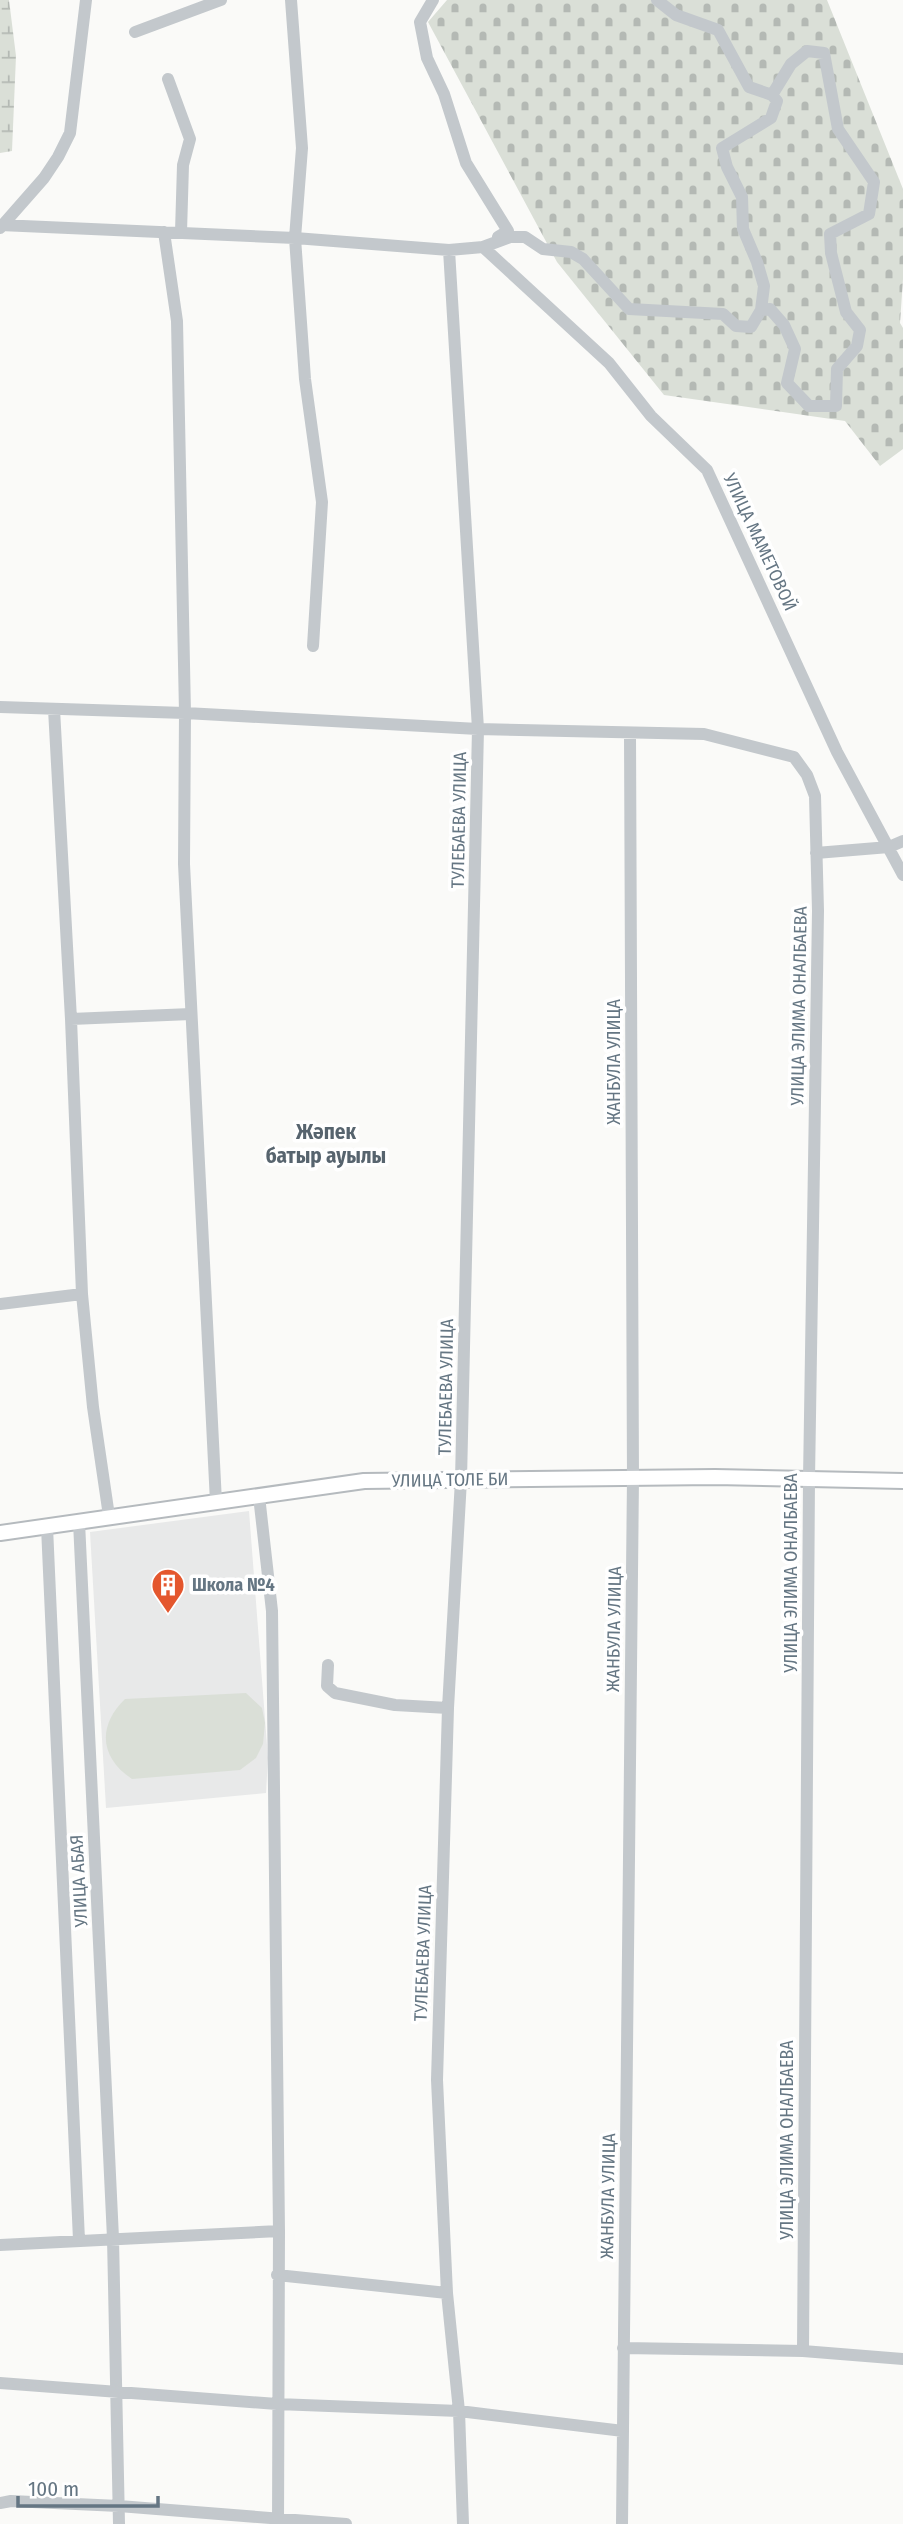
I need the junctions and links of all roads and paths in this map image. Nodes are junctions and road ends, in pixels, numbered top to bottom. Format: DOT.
graph roads {
  1 [pos="86,0"];
  2 [pos="221,0"];
  3 [pos="291,0"];
  4 [pos="433,0"];
  5 [pos="657,0"];
  6 [pos="135,32"];
  7 [pos="168,79"];
  8 [pos="772,96"];
  9 [pos="1,227"];
  10 [pos="164,232"];
  11 [pos="181,232"];
  12 [pos="295,238"];
  13 [pos="483,247"];
  14 [pos="449,250"];
  15 [pos="761,310"];
  16 [pos="313,646"];
  17 [pos="0,707"];
  18 [pos="54,709"];
  19 [pos="185,713"];
  20 [pos="478,729"];
  21 [pos="631,733"];
  22 [pos="903,841"];
  23 [pos="889,847"];
  24 [pos="816,853"];
  25 [pos="903,875"];
  26 [pos="191,1014"];
  27 [pos="71,1019"];
  28 [pos="82,1294"];
  29 [pos="0,1304"];
  30 [pos="634,1478"];
  31 [pos="810,1479"];
  32 [pos="461,1480"];
  33 [pos="903,1481"];
  34 [pos="259,1496"];
  35 [pos="216,1502"];
  36 [pos="109,1516"];
  37 [pos="79,1522"];
  38 [pos="47,1527"];
  39 [pos="0,1534"];
  40 [pos="328,1665"];
  41 [pos="448,1708"];
  42 [pos="279,2231"];
  43 [pos="113,2238"];
  44 [pos="79,2240"];
  45 [pos="0,2245"];
  46 [pos="277,2275"];
  47 [pos="447,2293"];
  48 [pos="623,2348"];
  49 [pos="803,2351"];
  50 [pos="903,2359"];
  51 [pos="0,2384"];
  52 [pos="118,2392"];
  53 [pos="277,2404"];
  54 [pos="459,2410"];
  55 [pos="623,2431"];
  56 [pos="0,2503"];
  57 [pos="119,2506"];
  58 [pos="278,2522"];
  59 [pos="119,2524"];
  60 [pos="346,2524"];
  61 [pos="463,2524"];
  62 [pos="622,2524"];
  1 -- 9 [label="street"];
  2 -- 6 [label="street"];
  3 -- 12 [label="street"];
  4 -- 13 [label="street"];
  5 -- 8 [label="street"];
  7 -- 11 [label="street"];
  8 -- 15 [label="street"];
  8 -- 15 [label="street"];
  9 -- 10 [label="street"];
  10 -- 11 [label="street"];
  10 -- 19 [label="street"];
  11 -- 12 [label="street"];
  12 -- 14 [label="street"];
  12 -- 16 [label="street"];
  13 -- 14 [label="street"];
  13 -- 15 [label="street"];
  13 -- 23 [label="street, УЛИЦА МАМЕТОВОЙ"];
  14 -- 20 [label="street, ТУЛЕБАЕВА УЛИЦА"];
  17 -- 18 [label="street"];
  18 -- 19 [label="street"];
  18 -- 27 [label="street"];
  19 -- 20 [label="street"];
  19 -- 26 [label="street"];
  20 -- 21 [label="street"];
  20 -- 32 [label="street, ТУЛЕБАЕВА УЛИЦА"];
  21 -- 24 [label="street, УЛИЦА ЭЛИМА ОНАЛБАЕВА"];
  21 -- 30 [label="street, ЖАНБУЛА УЛИЦА"];
  22 -- 23 [label="street"];
  23 -- 24 [label="street"];
  23 -- 25 [label="street, УЛИЦА МАМЕТОВОЙ"];
  24 -- 31 [label="street, УЛИЦА ЭЛИМА ОНАЛБАЕВА"];
  26 -- 27 [label="street"];
  26 -- 35 [label="street"];
  27 -- 28 [label="street"];
  28 -- 29 [label="street"];
  28 -- 36 [label="street"];
  30 -- 31 [label="main road, УЛИЦА ТОЛЕ БИ"];
  30 -- 32 [label="main road, УЛИЦА ТОЛЕ БИ"];
  30 -- 48 [label="street, ЖАНБУЛА УЛИЦА"];
  31 -- 33 [label="main road, УЛИЦА ТОЛЕ БИ"];
  31 -- 49 [label="street, УЛИЦА ЭЛИМА ОНАЛБАЕВА"];
  32 -- 34 [label="main road, УЛИЦА ТОЛЕ БИ"];
  32 -- 41 [label="street, ТУЛЕБАЕВА УЛИЦА"];
  34 -- 35 [label="main road, УЛИЦА ТОЛЕ БИ"];
  34 -- 42 [label="street"];
  35 -- 36 [label="main road, УЛИЦА ТОЛЕ БИ"];
  36 -- 37 [label="main road, УЛИЦА ТОЛЕ БИ"];
  37 -- 38 [label="main road, УЛИЦА ТОЛЕ БИ"];
  37 -- 43 [label="street, УЛИЦА АБАЯ"];
  38 -- 39 [label="main road, УЛИЦА ТОЛЕ БИ"];
  38 -- 44 [label="street, УЛИЦА АБАЯ"];
  40 -- 41 [label="street"];
  41 -- 47 [label="street, ТУЛЕБАЕВА УЛИЦА"];
  42 -- 43 [label="street"];
  42 -- 46 [label="street"];
  43 -- 44 [label="street"];
  43 -- 52 [label="street, УЛИЦА АБАЯ"];
  44 -- 45 [label="street"];
  46 -- 47 [label="street"];
  46 -- 53 [label="street"];
  47 -- 54 [label="street, ТУЛЕБАЕВА УЛИЦА"];
  48 -- 49 [label="street"];
  48 -- 55 [label="street, ЖАНБУЛА УЛИЦА"];
  49 -- 50 [label="street"];
  51 -- 52 [label="street"];
  52 -- 53 [label="street"];
  52 -- 57 [label="street, УЛИЦА АБАЯ"];
  53 -- 54 [label="street"];
  53 -- 58 [label="street"];
  54 -- 55 [label="street"];
  54 -- 61 [label="street, ТУЛЕБАЕВА УЛИЦА"];
  55 -- 62 [label="street, ЖАНБУЛА УЛИЦА"];
  56 -- 57 [label="street"];
  57 -- 58 [label="street"];
  57 -- 59 [label="street, УЛИЦА АБАЯ"];
  58 -- 60 [label="street"];
}
